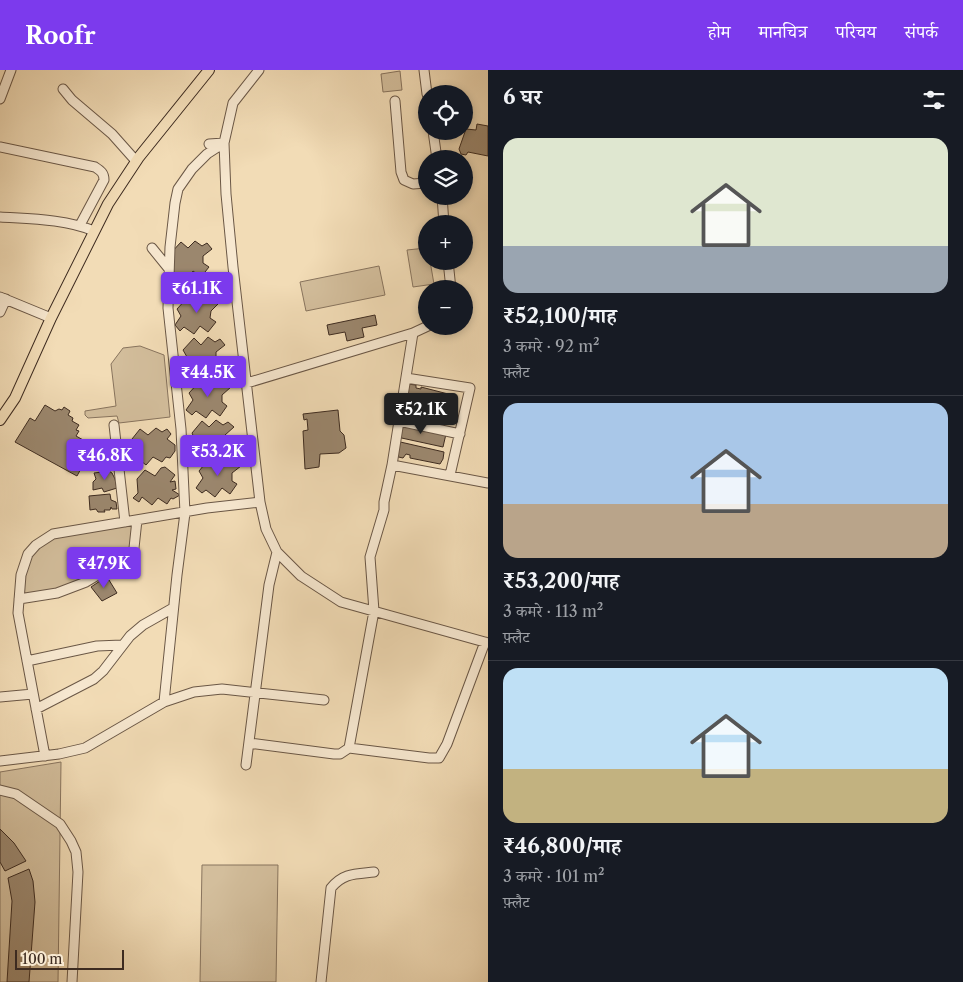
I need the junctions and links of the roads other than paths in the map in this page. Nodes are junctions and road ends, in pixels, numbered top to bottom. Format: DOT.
graph roads {
  1 [pos="11,70"];
  2 [pos="209,70"];
  3 [pos="259,70"];
  4 [pos="424,70"];
  5 [pos="426,85"];
  6 [pos="63,89"];
  7 [pos="0,99"];
  8 [pos="395,101"];
  9 [pos="224,143"];
  10 [pos="209,144"];
  11 [pos="0,147"];
  12 [pos="136,162"];
  13 [pos="418,184"];
  14 [pos="0,217"];
  15 [pos="80,225"];
  16 [pos="94,231"];
  17 [pos="152,248"];
  18 [pos="169,269"];
  19 [pos="3,298"];
  20 [pos="0,312"];
  21 [pos="51,318"];
  22 [pos="418,331"];
  23 [pos="413,333"];
  24 [pos="406,378"];
  25 [pos="247,383"];
  26 [pos="0,420"];
  27 [pos="399,421"];
  28 [pos="114,426"];
  29 [pos="460,434"];
  30 [pos="392,464"];
  31 [pos="450,476"];
  32 [pos="488,482"];
  33 [pos="260,502"];
  34 [pos="185,513"];
  35 [pos="136,520"];
  36 [pos="125,522"];
  37 [pos="277,552"];
  38 [pos="19,598"];
  39 [pos="173,608"];
  40 [pos="374,611"];
  41 [pos="487,643"];
  42 [pos="122,645"];
  43 [pos="27,662"];
  44 [pos="33,694"];
  45 [pos="256,694"];
  46 [pos="0,697"];
  47 [pos="324,700"];
  48 [pos="164,702"];
  49 [pos="36,709"];
  50 [pos="249,743"];
  51 [pos="349,748"];
  52 [pos="45,756"];
  53 [pos="0,761"];
  54 [pos="246,765"];
  55 [pos="0,790"];
  56 [pos="374,872"];
  57 [pos="72,982"];
  58 [pos="321,982"];
  1 -- 7 [label="street"];
  2 -- 12 [label="main road"];
  3 -- 9 [label="street"];
  4 -- 5 [label="street"];
  6 -- 12 [label="street"];
  8 -- 13 [label="street"];
  9 -- 10 [label="street"];
  9 -- 18 [label="street"];
  9 -- 25 [label="street"];
  11 -- 15 [label="street"];
  12 -- 16 [label="main road"];
  14 -- 15 [label="street"];
  15 -- 16 [label="street"];
  16 -- 21 [label="main road"];
  17 -- 18 [label="street"];
  18 -- 34 [label="street"];
  19 -- 20 [label="street"];
  19 -- 21 [label="street"];
  21 -- 26 [label="main road"];
  22 -- 23 [label="street"];
  23 -- 24 [label="street"];
  23 -- 25 [label="street"];
  24 -- 27 [label="street"];
  24 -- 29 [label="street"];
  25 -- 33 [label="street"];
  27 -- 29 [label="street"];
  27 -- 30 [label="street"];
  28 -- 36 [label="street"];
  29 -- 31 [label="street"];
  30 -- 31 [label="street"];
  30 -- 40 [label="street"];
  31 -- 32 [label="street"];
  33 -- 34 [label="street"];
  33 -- 37 [label="street"];
  34 -- 35 [label="street"];
  34 -- 39 [label="street"];
  35 -- 36 [label="street"];
  35 -- 38 [label="street"];
  36 -- 38 [label="street"];
  37 -- 40 [label="street"];
  37 -- 45 [label="street"];
  38 -- 43 [label="street"];
  39 -- 42 [label="street"];
  39 -- 48 [label="street"];
  40 -- 41 [label="street"];
  40 -- 51 [label="street"];
  41 -- 51 [label="street"];
  42 -- 43 [label="street"];
  42 -- 49 [label="street"];
  43 -- 44 [label="street"];
  44 -- 46 [label="street"];
  44 -- 49 [label="street"];
  45 -- 47 [label="street"];
  45 -- 48 [label="street"];
  45 -- 50 [label="street"];
  48 -- 52 [label="street"];
  49 -- 52 [label="street"];
  50 -- 51 [label="street"];
  50 -- 54 [label="street"];
  52 -- 53 [label="street"];
  55 -- 57 [label="street"];
  56 -- 58 [label="street"];
}
